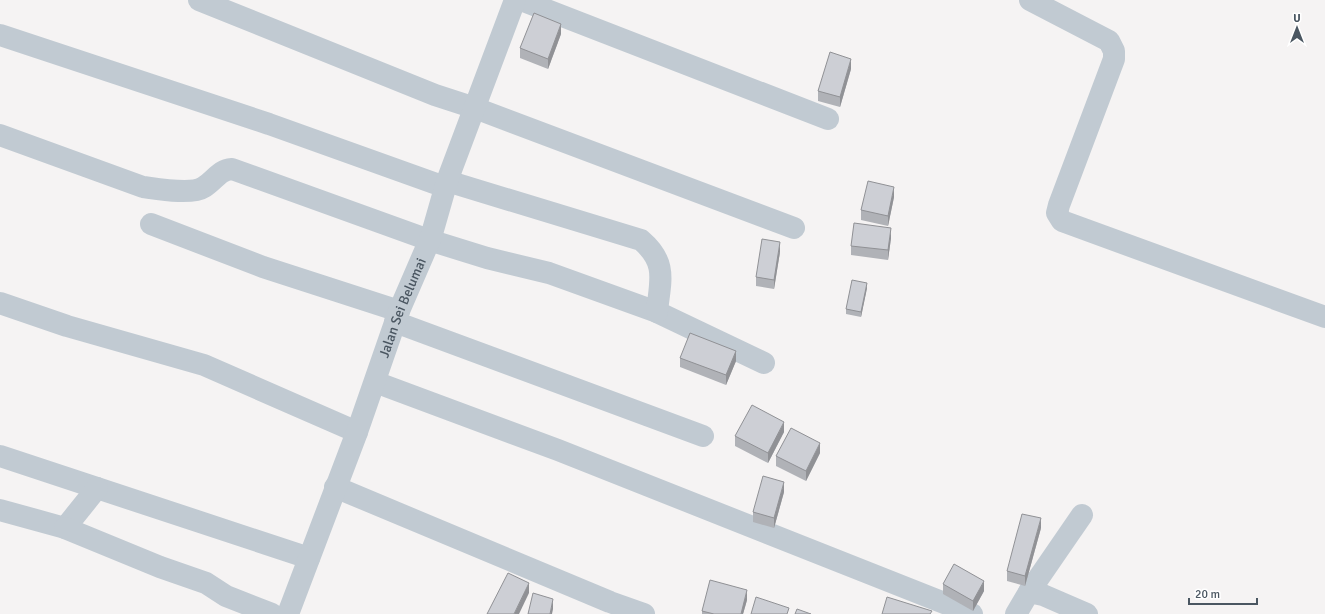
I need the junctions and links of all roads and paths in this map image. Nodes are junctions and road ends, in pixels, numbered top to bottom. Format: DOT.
graph roads {
  1 [pos="199,0"];
  2 [pos="515,0"];
  3 [pos="521,0"];
  4 [pos="1030,0"];
  5 [pos="0,35"];
  6 [pos="475,108"];
  7 [pos="828,119"];
  8 [pos="0,135"];
  9 [pos="446,184"];
  10 [pos="151,224"];
  11 [pos="794,228"];
  12 [pos="429,240"];
  13 [pos="0,303"];
  14 [pos="657,312"];
  15 [pos="397,317"];
  16 [pos="1325,317"];
  17 [pos="764,363"];
  18 [pos="375,382"];
  19 [pos="357,432"];
  20 [pos="703,436"];
  21 [pos="0,456"];
  22 [pos="335,487"];
  23 [pos="97,488"];
  24 [pos="0,510"];
  25 [pos="1082,515"];
  26 [pos="65,528"];
  27 [pos="309,558"];
  28 [pos="1029,592"];
  29 [pos="608,608"];
  30 [pos="272,614"];
  31 [pos="288,614"];
  32 [pos="644,614"];
  33 [pos="972,614"];
  34 [pos="1016,614"];
  35 [pos="1087,614"];
  1 -- 6 [label="street"];
  2 -- 6 [label="street, Jalan Sei Belumai"];
  3 -- 7 [label="street"];
  4 -- 16 [label="street"];
  5 -- 9 [label="street"];
  6 -- 9 [label="street, Jalan Sei Belumai"];
  6 -- 11 [label="street"];
  8 -- 12 [label="street"];
  9 -- 12 [label="street, Jalan Sei Belumai"];
  9 -- 14 [label="street"];
  10 -- 15 [label="street"];
  12 -- 14 [label="street"];
  12 -- 15 [label="street, Jalan Sei Belumai"];
  13 -- 19 [label="street"];
  14 -- 17 [label="street"];
  15 -- 18 [label="street, Jalan Sei Belumai"];
  15 -- 20 [label="street"];
  18 -- 19 [label="street, Jalan Sei Belumai"];
  18 -- 33 [label="street"];
  19 -- 22 [label="street, Jalan Sei Belumai"];
  21 -- 23 [label="street"];
  22 -- 27 [label="street, Jalan Sei Belumai"];
  22 -- 29 [label="street"];
  23 -- 26 [label="street"];
  23 -- 27 [label="street"];
  24 -- 26 [label="street"];
  25 -- 28 [label="street"];
  26 -- 30 [label="street"];
  27 -- 31 [label="street, Jalan Sei Belumai"];
  28 -- 34 [label="street"];
  28 -- 35 [label="street"];
  29 -- 32 [label="street"];
}
